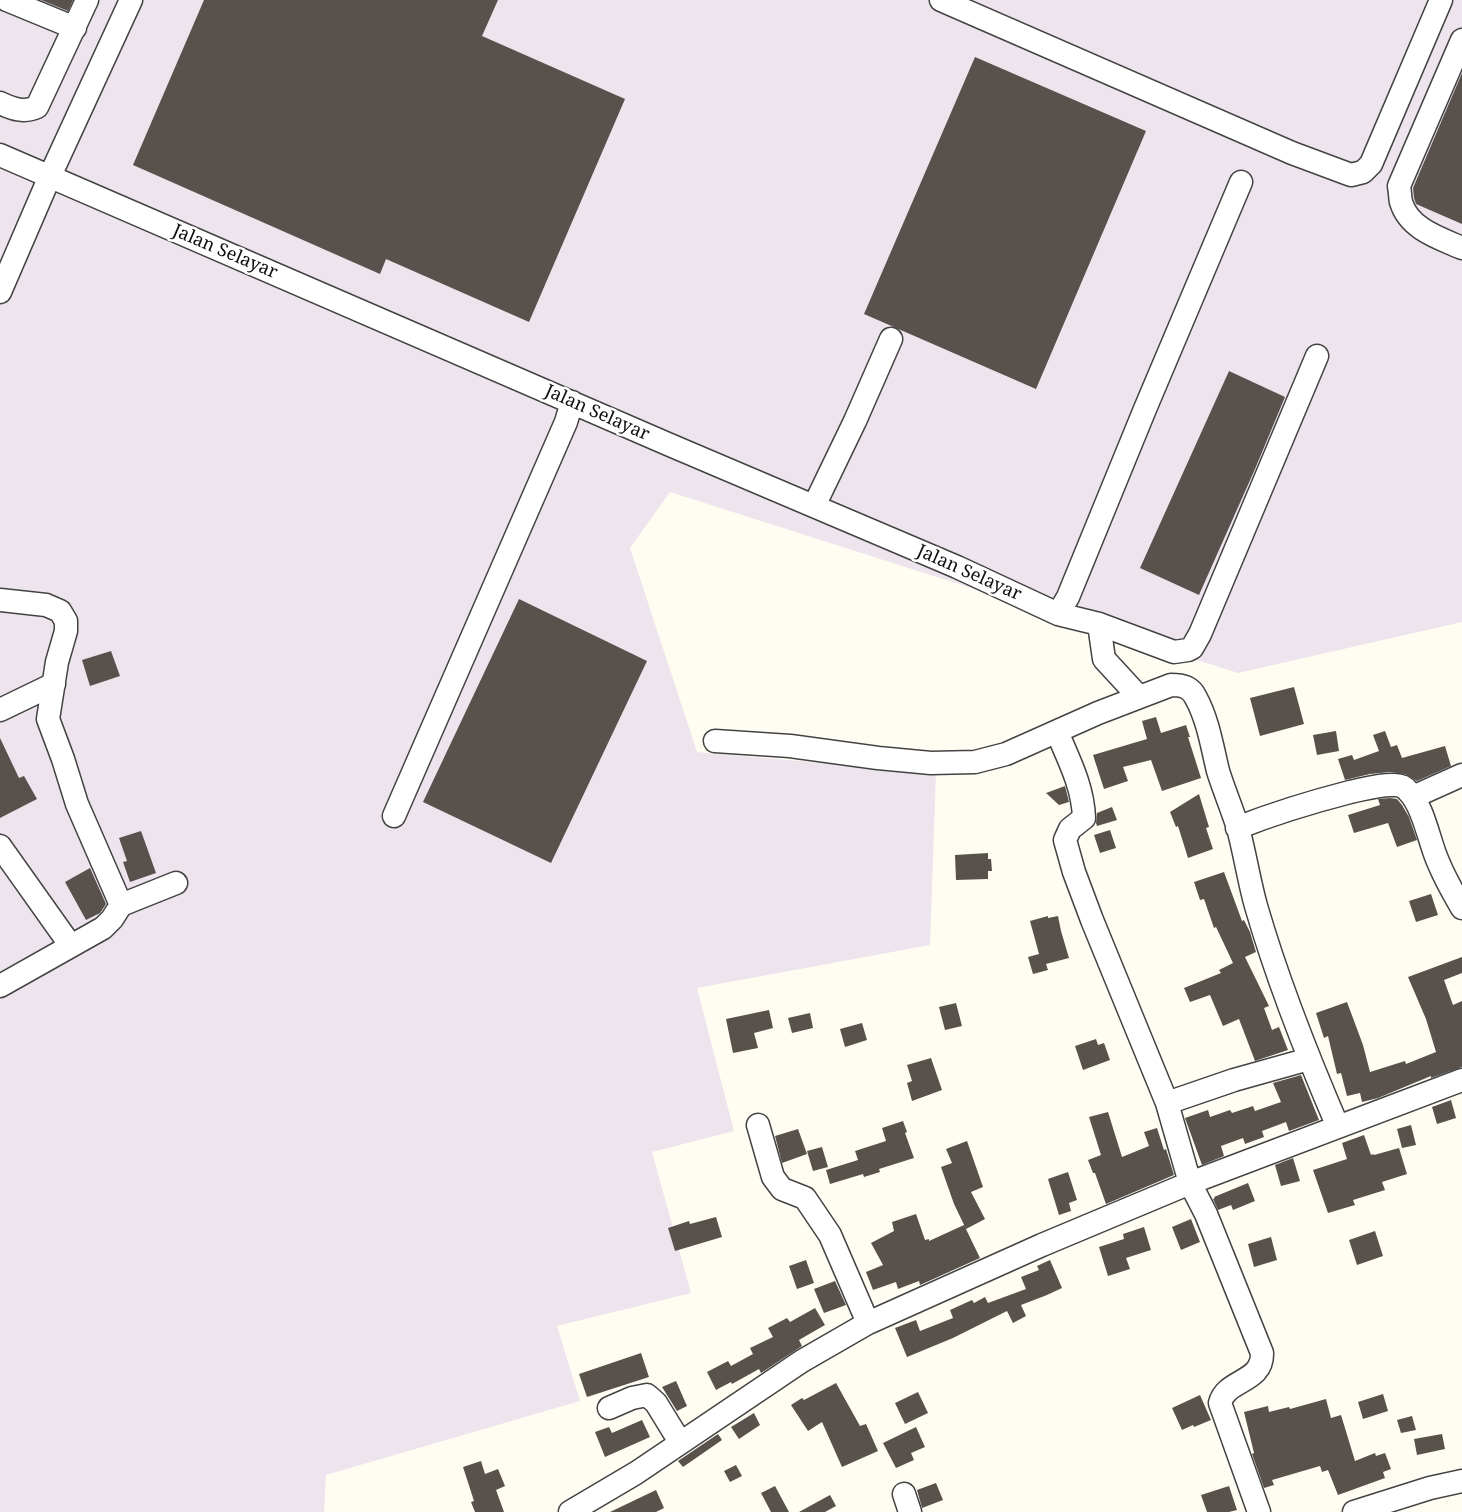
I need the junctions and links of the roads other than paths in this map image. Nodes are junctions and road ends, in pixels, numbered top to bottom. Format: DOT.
graph roads {
  1 [pos="7,0"];
  2 [pos="87,0"];
  3 [pos="131,0"];
  4 [pos="941,0"];
  5 [pos="1440,0"];
  6 [pos="75,28"];
  7 [pos="1462,40"];
  8 [pos="0,103"];
  9 [pos="0,155"];
  10 [pos="50,176"];
  11 [pos="1242,182"];
  12 [pos="1462,248"];
  13 [pos="0,292"];
  14 [pos="892,340"];
  15 [pos="1318,356"];
  16 [pos="572,402"];
  17 [pos="814,506"];
  18 [pos="0,600"];
  19 [pos="1058,614"];
  20 [pos="1099,624"];
  21 [pos="54,684"];
  22 [pos="1139,697"];
  23 [pos="0,710"];
  24 [pos="1057,732"];
  25 [pos="715,741"];
  26 [pos="1462,775"];
  27 [pos="1413,797"];
  28 [pos="394,816"];
  29 [pos="1237,828"];
  30 [pos="0,846"];
  31 [pos="176,883"];
  32 [pos="121,905"];
  33 [pos="1462,908"];
  34 [pos="71,946"];
  35 [pos="0,986"];
  36 [pos="1309,1059"];
  37 [pos="1461,1084"];
  38 [pos="1167,1104"];
  39 [pos="758,1125"];
  40 [pos="1338,1128"];
  41 [pos="1190,1184"];
  42 [pos="868,1323"];
  43 [pos="609,1408"];
  44 [pos="680,1442"];
  45 [pos="1462,1481"];
  46 [pos="570,1512"];
  47 [pos="1259,1512"];
  48 [pos="1354,1512"];
  1 -- 6 [label="street"];
  2 -- 6 [label="street"];
  3 -- 10 [label="street"];
  4 -- 5 [label="street"];
  6 -- 8 [label="street"];
  7 -- 12 [label="street"];
  9 -- 10 [label="street, Jalan Selayar"];
  10 -- 13 [label="street"];
  10 -- 16 [label="street, Jalan Selayar"];
  11 -- 19 [label="street"];
  14 -- 17 [label="street"];
  15 -- 20 [label="street, Jalan Selayar"];
  16 -- 17 [label="street, Jalan Selayar"];
  16 -- 28 [label="street"];
  17 -- 19 [label="street, Jalan Selayar"];
  18 -- 21 [label="street"];
  19 -- 20 [label="street, Jalan Selayar"];
  20 -- 22 [label="street"];
  21 -- 23 [label="street"];
  21 -- 32 [label="street"];
  22 -- 24 [label="street"];
  22 -- 29 [label="street"];
  24 -- 25 [label="street"];
  24 -- 38 [label="street"];
  26 -- 27 [label="street"];
  27 -- 29 [label="street"];
  27 -- 33 [label="street"];
  29 -- 36 [label="street"];
  30 -- 34 [label="street"];
  31 -- 32 [label="street"];
  32 -- 34 [label="street"];
  34 -- 35 [label="street"];
  36 -- 38 [label="street"];
  36 -- 40 [label="street"];
  37 -- 40 [label="street"];
  38 -- 41 [label="street"];
  39 -- 42 [label="street"];
  40 -- 41 [label="street"];
  41 -- 42 [label="street"];
  41 -- 47 [label="street"];
  42 -- 44 [label="street"];
  43 -- 44 [label="street"];
  44 -- 46 [label="street"];
  45 -- 48 [label="street"];
}
